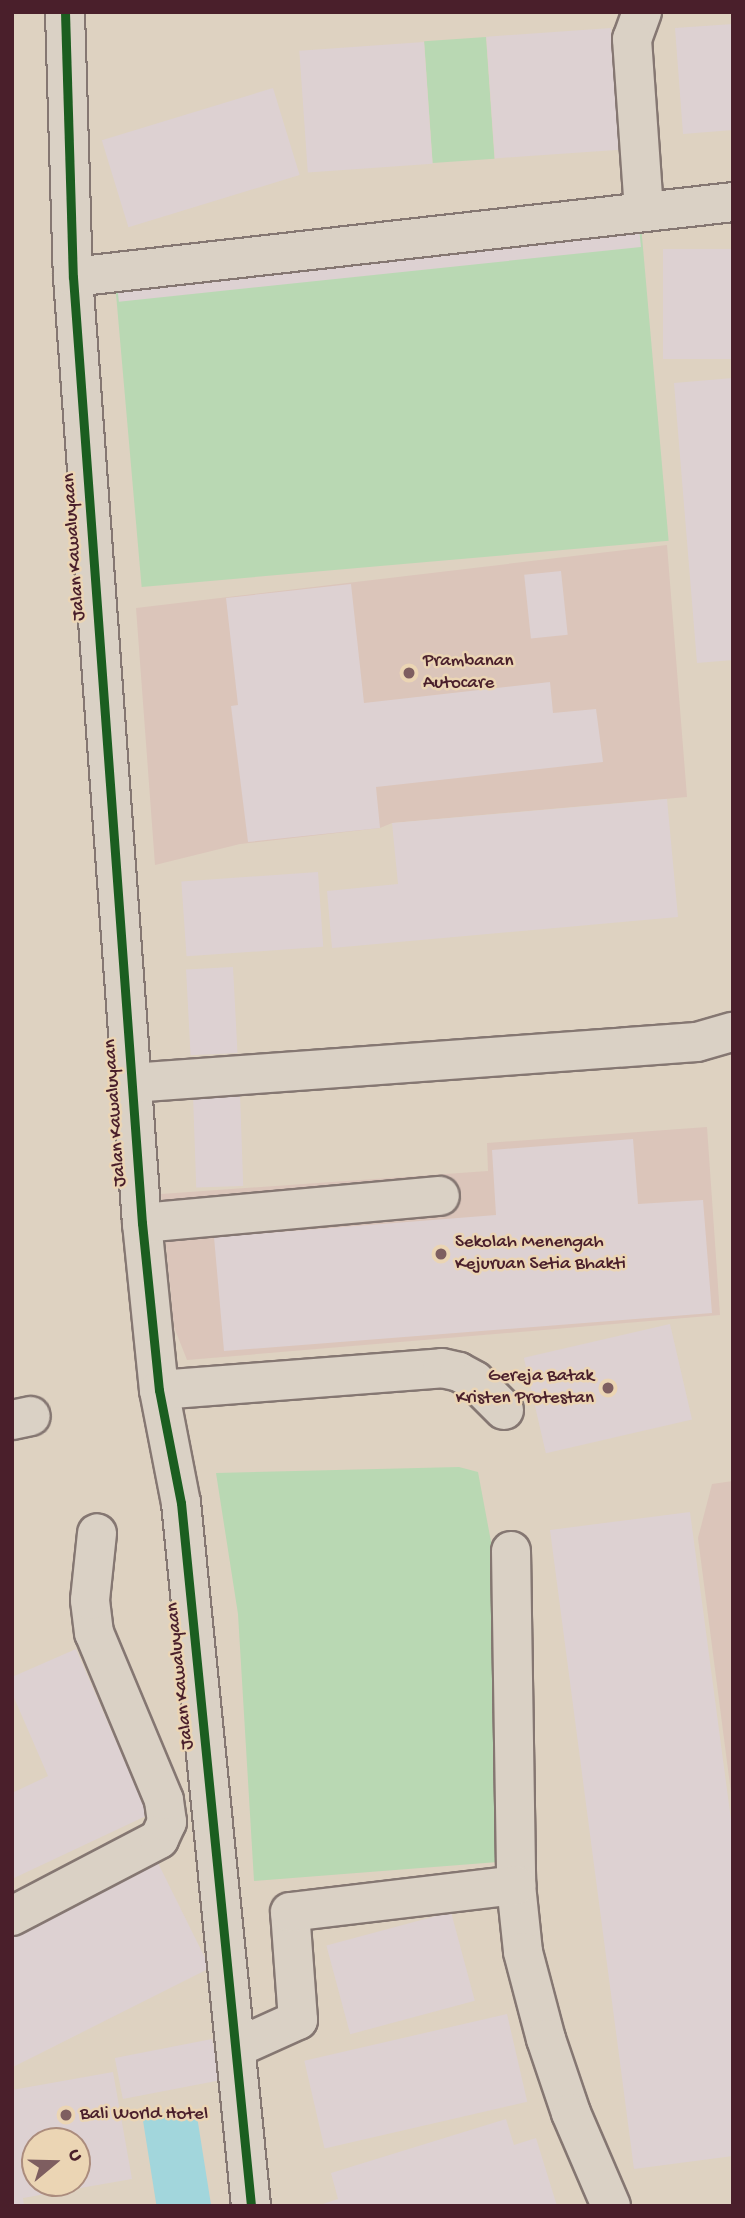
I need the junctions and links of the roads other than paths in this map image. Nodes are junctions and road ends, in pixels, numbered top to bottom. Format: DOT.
graph roads {
  1 [pos="65,12"];
  2 [pos="642,12"];
  3 [pos="733,202"];
  4 [pos="645,210"];
  5 [pos="73,277"];
  6 [pos="733,1032"];
  7 [pos="131,1083"];
  8 [pos="440,1196"];
  9 [pos="142,1223"];
  10 [pos="159,1390"];
  11 [pos="504,1410"];
  12 [pos="97,1533"];
  13 [pos="511,1551"];
  14 [pos="516,1885"];
  15 [pos="12,1916"];
  16 [pos="236,2048"];
  17 [pos="251,2206"];
  18 [pos="611,2206"];
  1 -- 5 [label="street, Jalan Kawaluyaan"];
  2 -- 4 [label="street"];
  3 -- 4 [label="street"];
  4 -- 5 [label="street"];
  5 -- 7 [label="street, Jalan Kawaluyaan"];
  6 -- 7 [label="street"];
  7 -- 9 [label="street, Jalan Kawaluyaan"];
  8 -- 9 [label="street"];
  9 -- 10 [label="street, Jalan Kawaluyaan"];
  10 -- 11 [label="street"];
  10 -- 16 [label="street, Jalan Kawaluyaan"];
  12 -- 15 [label="street"];
  13 -- 14 [label="street"];
  14 -- 16 [label="street"];
  14 -- 18 [label="street"];
  16 -- 17 [label="street, Jalan Kawaluyaan"];
}
